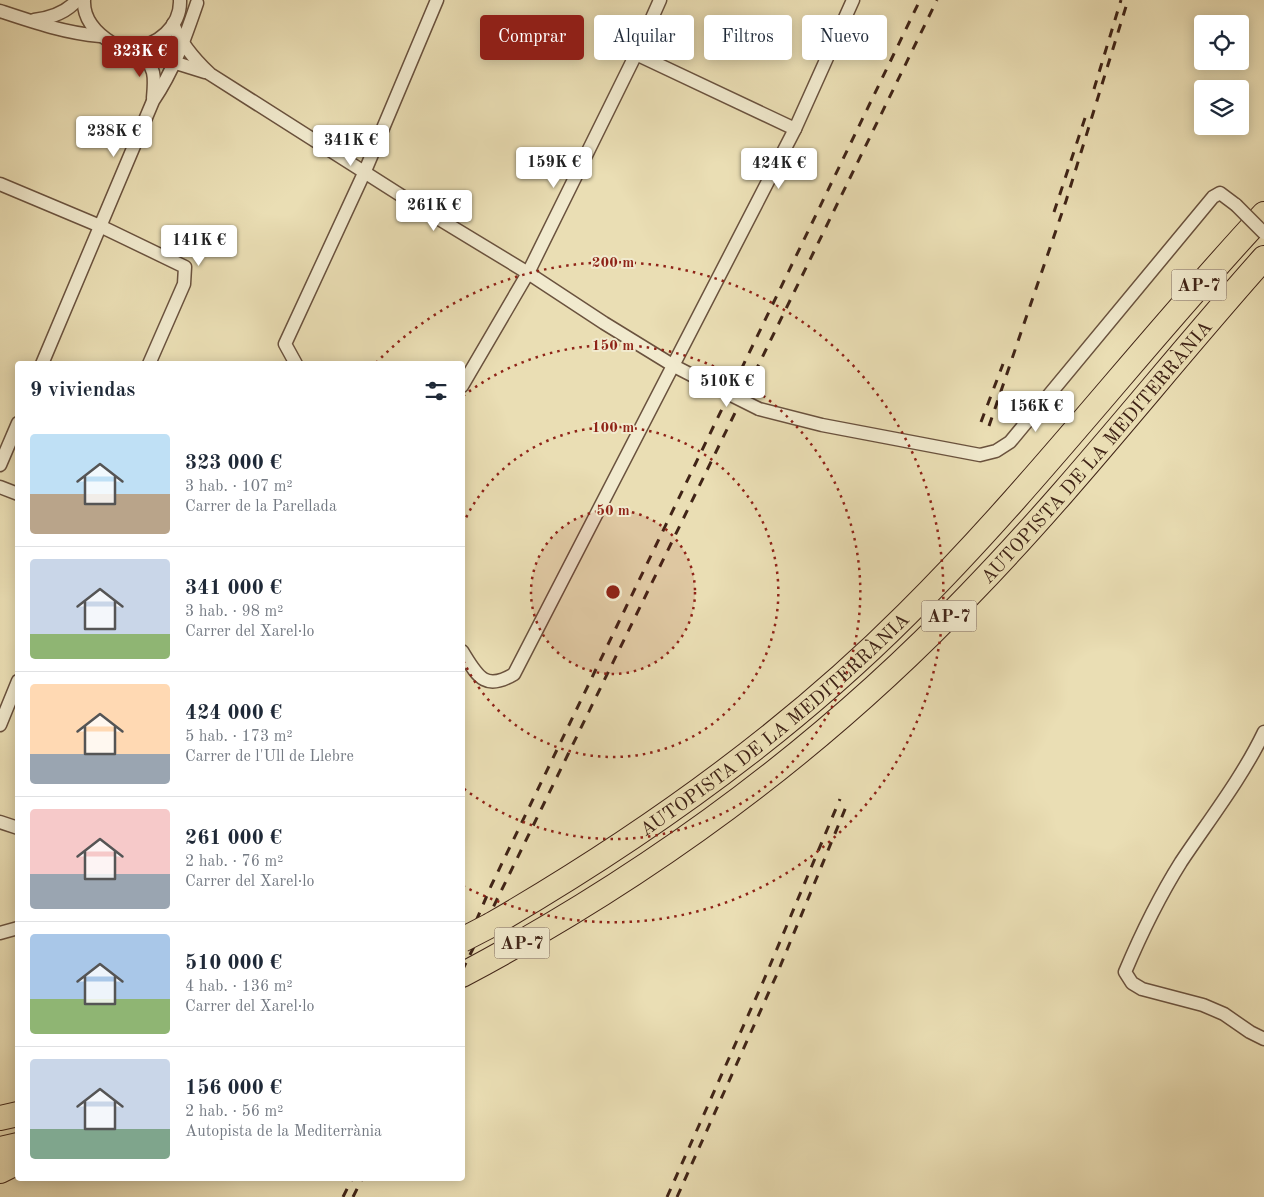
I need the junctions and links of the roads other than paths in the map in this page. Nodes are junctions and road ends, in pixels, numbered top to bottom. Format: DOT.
graph roads {
  1 [pos="77,0"];
  2 [pos="84,0"];
  3 [pos="180,0"];
  4 [pos="438,0"];
  5 [pos="660,0"];
  6 [pos="853,0"];
  7 [pos="198,2"];
  8 [pos="0,11"];
  9 [pos="653,15"];
  10 [pos="29,20"];
  11 [pos="174,22"];
  12 [pos="100,36"];
  13 [pos="183,43"];
  14 [pos="125,47"];
  15 [pos="138,51"];
  16 [pos="633,60"];
  17 [pos="649,60"];
  18 [pos="176,62"];
  19 [pos="210,74"];
  20 [pos="153,101"];
  21 [pos="795,129"];
  22 [pos="364,171"];
  23 [pos="0,184"];
  24 [pos="1264,214"];
  25 [pos="100,226"];
  26 [pos="1264,233"];
  27 [pos="1264,258"];
  28 [pos="528,273"];
  29 [pos="43,361"];
  30 [pos="150,361"];
  31 [pos="294,361"];
  32 [pos="674,366"];
  33 [pos="465,381"];
  34 [pos="15,430"];
  35 [pos="0,465"];
  36 [pos="0,487"];
  37 [pos="15,493"];
  38 [pos="465,656"];
  39 [pos="15,688"];
  40 [pos="0,725"];
  41 [pos="1264,732"];
  42 [pos="0,822"];
  43 [pos="15,827"];
  44 [pos="15,929"];
  45 [pos="0,933"];
  46 [pos="465,938"];
  47 [pos="465,977"];
  48 [pos="1264,1039"];
  49 [pos="15,1115"];
  50 [pos="0,1118"];
  51 [pos="15,1146"];
  52 [pos="0,1149"];
  53 [pos="15,1164"];
  54 [pos="0,1171"];
  1 -- 10 [label="street"];
  2 -- 12 [label="street"];
  3 -- 11 [label="street"];
  4 -- 22 [label="street"];
  5 -- 9 [label="street"];
  6 -- 21 [label="street"];
  7 -- 11 [label="street"];
  7 -- 13 [label="street"];
  8 -- 10 [label="street"];
  10 -- 12 [label="street"];
  11 -- 13 [label="street"];
  11 -- 14 [label="street"];
  12 -- 14 [label="street"];
  13 -- 18 [label="street"];
  13 -- 19 [label="street"];
  14 -- 15 [label="street"];
  15 -- 18 [label="street"];
  15 -- 20 [label="street"];
  16 -- 28 [label="street"];
  17 -- 21 [label="street"];
  18 -- 19 [label="street"];
  18 -- 20 [label="street"];
  19 -- 22 [label="street"];
  20 -- 25 [label="street"];
  21 -- 32 [label="street"];
  22 -- 28 [label="street"];
  22 -- 31 [label="street"];
  23 -- 25 [label="street"];
  24 -- 46 [label="highway, AUTOPISTA DE LA MEDITERRÀNIA / AP-7, bridge"];
  25 -- 29 [label="street"];
  25 -- 30 [label="street"];
  26 -- 32 [label="street, bridge"];
  27 -- 47 [label="highway, AUTOPISTA DE LA MEDITERRÀNIA / AP-7"];
  28 -- 32 [label="street"];
  28 -- 33 [label="street"];
  32 -- 38 [label="street"];
  34 -- 35 [label="street"];
  36 -- 37 [label="street"];
  39 -- 40 [label="street"];
  41 -- 48 [label="street"];
  42 -- 43 [label="street"];
  44 -- 45 [label="street"];
  49 -- 50 [label="highway"];
  51 -- 52 [label="highway"];
  53 -- 54 [label="highway"];
}
